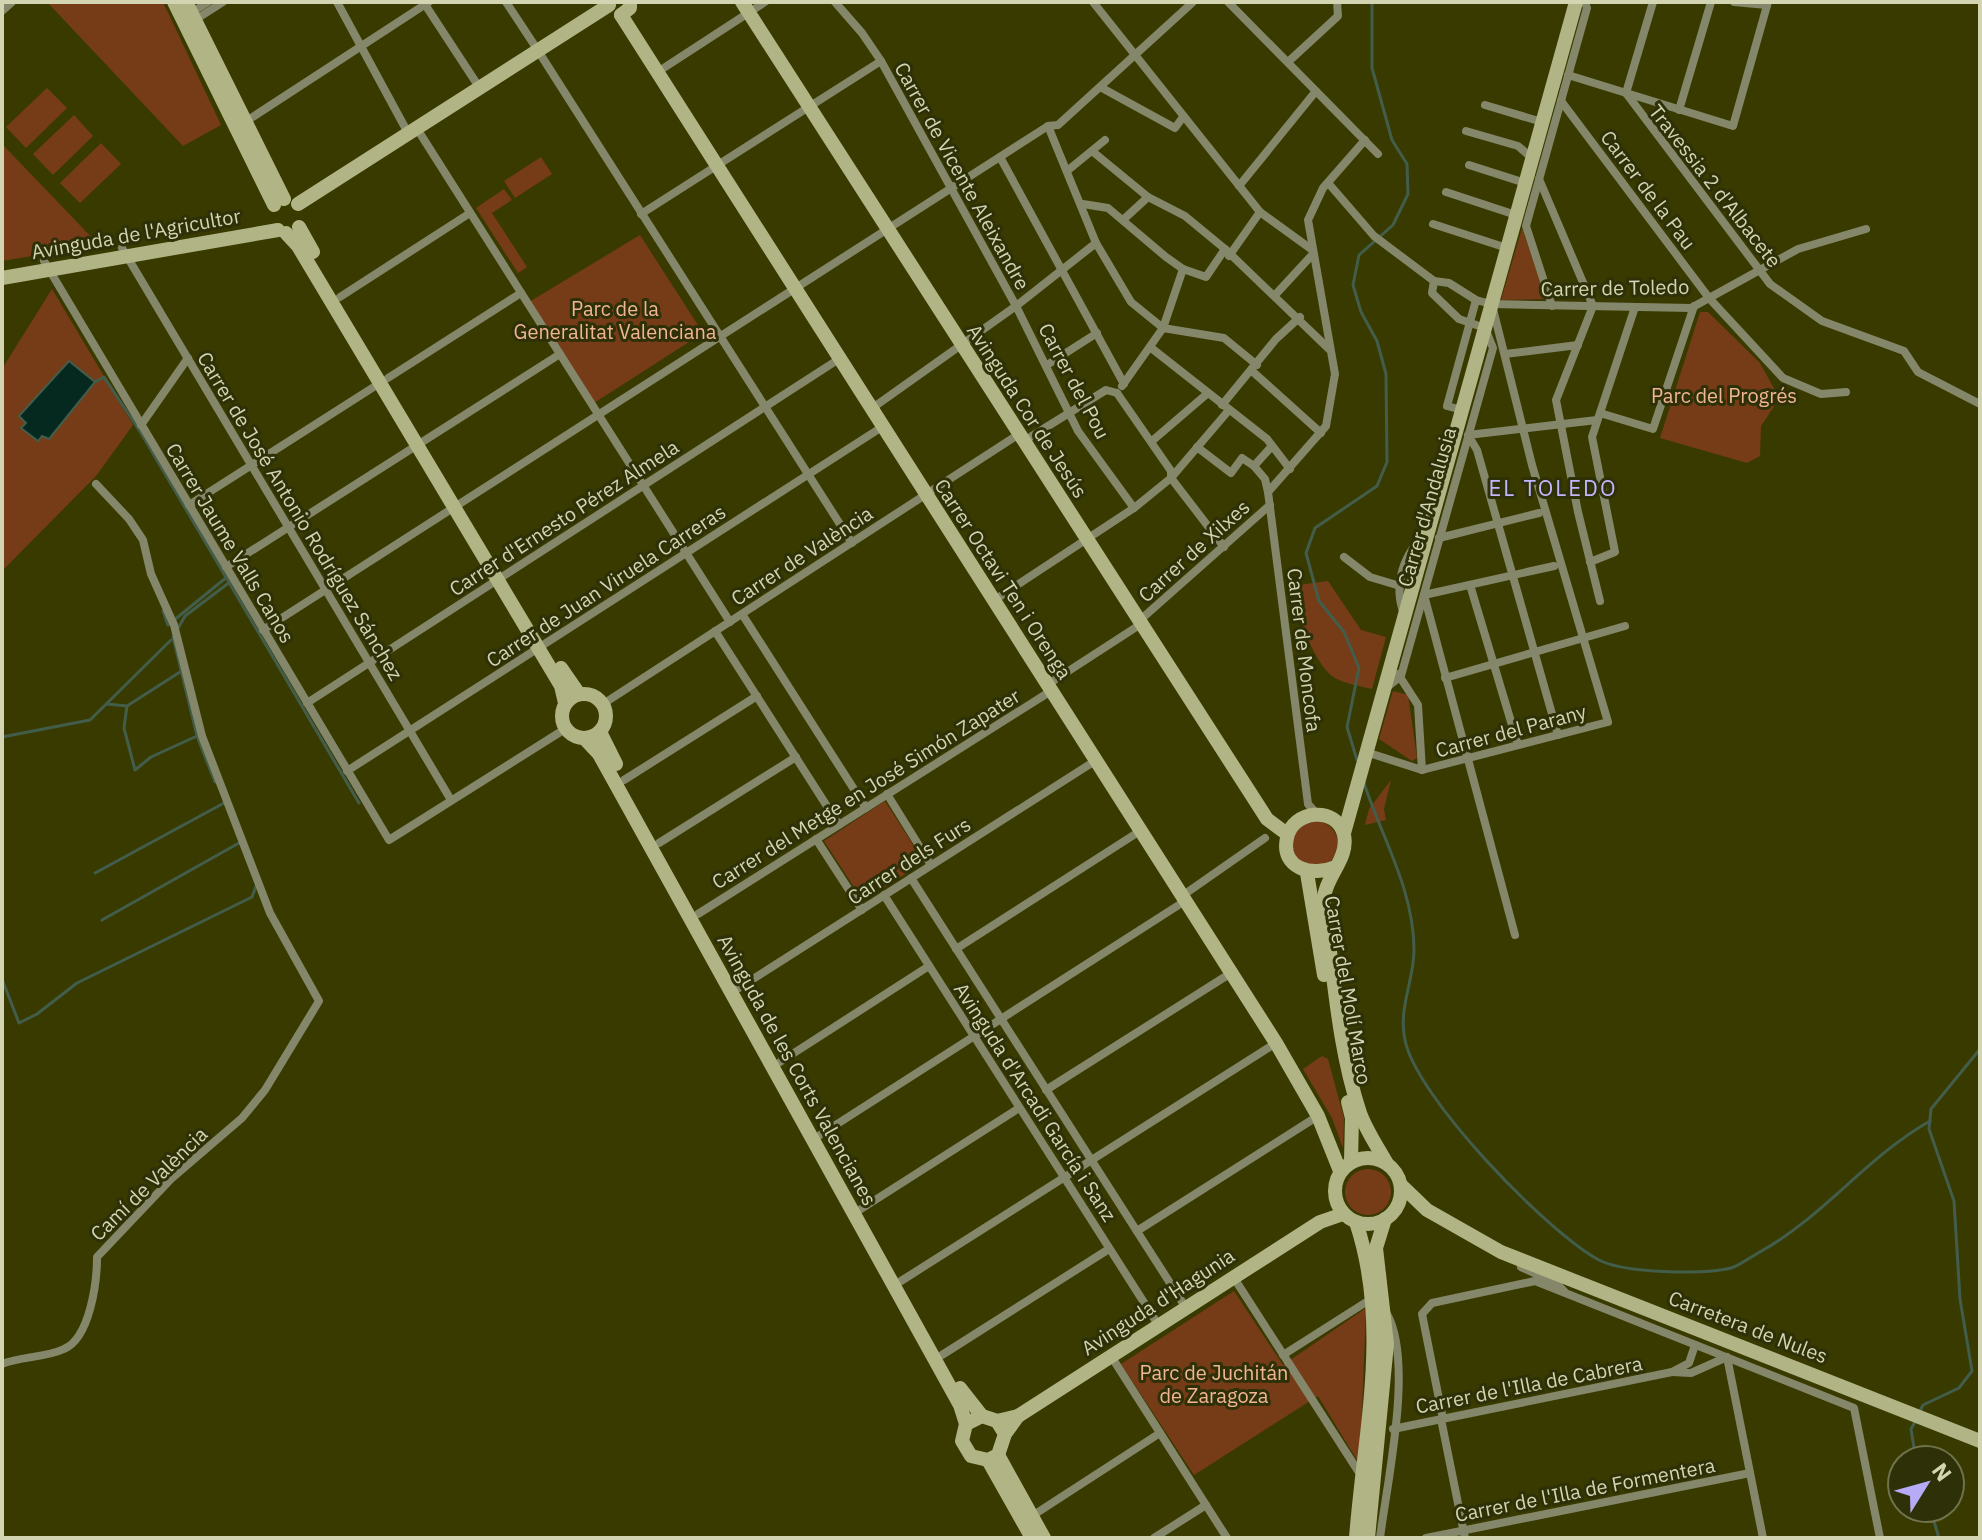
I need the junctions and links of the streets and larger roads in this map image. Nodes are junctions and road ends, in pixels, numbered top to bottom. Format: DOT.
graph roads {
  1 [pos="12,2"];
  2 [pos="174,2"];
  3 [pos="208,2"];
  4 [pos="223,2"];
  5 [pos="337,2"];
  6 [pos="506,2"];
  7 [pos="630,2"];
  8 [pos="765,2"];
  9 [pos="835,2"];
  10 [pos="1093,2"];
  11 [pos="1193,2"];
  12 [pos="1228,2"];
  13 [pos="1337,2"];
  14 [pos="1576,2"];
  15 [pos="1585,2"];
  16 [pos="1653,2"];
  17 [pos="1711,2"];
  18 [pos="1734,2"];
  19 [pos="426,3"];
  20 [pos="1768,4"];
  21 [pos="744,8"];
  22 [pos="614,9"];
  23 [pos="2,11"];
  24 [pos="188,16"];
  25 [pos="362,46"];
  26 [pos="539,53"];
  27 [pos="1135,58"];
  28 [pos="881,61"];
  29 [pos="1288,62"];
  30 [pos="656,73"];
  31 [pos="1568,75"];
  32 [pos="479,87"];
  33 [pos="1102,88"];
  34 [pos="1316,91"];
  35 [pos="1626,93"];
  36 [pos="1561,101"];
  37 [pos="1485,105"];
  38 [pos="808,107"];
  39 [pos="1679,110"];
  40 [pos="1183,117"];
  41 [pos="1542,122"];
  42 [pos="240,125"];
  43 [pos="1048,126"];
  44 [pos="1466,131"];
  45 [pos="415,134"];
  46 [pos="1105,140"];
  47 [pos="1365,140"];
  48 [pos="1092,151"];
  49 [pos="1378,154"];
  50 [pos="1000,157"];
  51 [pos="1532,158"];
  52 [pos="1469,165"];
  53 [pos="715,166"];
  54 [pos="1069,175"];
  55 [pos="1532,181"];
  56 [pos="1329,184"];
  57 [pos="1239,186"];
  58 [pos="951,188"];
  59 [pos="1446,192"];
  60 [pos="1148,197"];
  61 [pos="1083,204"];
  62 [pos="290,205"];
  63 [pos="1260,212"];
  64 [pos="470,213"];
  65 [pos="641,214"];
  66 [pos="1124,219"];
  67 [pos="1521,221"];
  68 [pos="1433,224"];
  69 [pos="283,228"];
  70 [pos="1866,229"];
  71 [pos="887,231"];
  72 [pos="1096,243"];
  73 [pos="1507,248"];
  74 [pos="125,252"];
  75 [pos="1227,252"];
  76 [pos="1312,252"];
  77 [pos="46,266"];
  78 [pos="2,269"];
  79 [pos="1183,269"];
  80 [pos="1760,270"];
  81 [pos="1064,271"];
  82 [pos="2,278"];
  83 [pos="1434,281"];
  84 [pos="794,289"];
  85 [pos="1272,292"];
  86 [pos="521,293"];
  87 [pos="1709,298"];
  88 [pos="336,300"];
  89 [pos="1484,302"];
  90 [pos="1016,306"];
  91 [pos="1552,306"];
  92 [pos="1593,306"];
  93 [pos="1694,306"];
  94 [pos="1635,307"];
  95 [pos="1300,317"];
  96 [pos="1477,325"];
  97 [pos="1163,328"];
  98 [pos="1097,333"];
  99 [pos="720,336"];
  100 [pos="961,345"];
  101 [pos="1578,345"];
  102 [pos="1150,347"];
  103 [pos="1331,352"];
  104 [pos="560,354"];
  105 [pos="1505,354"];
  106 [pos="188,358"];
  107 [pos="839,359"];
  108 [pos="1047,365"];
  109 [pos="1254,368"];
  110 [pos="384,381"];
  111 [pos="1124,384"];
  112 [pos="1846,392"];
  113 [pos="1117,393"];
  114 [pos="1208,393"];
  115 [pos="1980,404"];
  116 [pos="765,407"];
  117 [pos="1226,407"];
  118 [pos="871,409"];
  119 [pos="1070,411"];
  120 [pos="598,415"];
  121 [pos="1599,416"];
  122 [pos="1558,423"];
  123 [pos="141,425"];
  124 [pos="1521,426"];
  125 [pos="882,427"];
  126 [pos="1321,433"];
  127 [pos="1468,435"];
  128 [pos="1022,438"];
  129 [pos="1152,441"];
  130 [pos="1269,442"];
  131 [pos="421,443"];
  132 [pos="1197,447"];
  133 [pos="1250,464"];
  134 [pos="252,465"];
  135 [pos="1291,467"];
  136 [pos="808,475"];
  137 [pos="1171,478"];
  138 [pos="96,484"];
  139 [pos="643,486"];
  140 [pos="926,495"];
  141 [pos="1269,499"];
  142 [pos="189,505"];
  143 [pos="458,505"];
  144 [pos="1134,508"];
  145 [pos="1539,513"];
  146 [pos="1497,523"];
  147 [pos="288,527"];
  148 [pos="1433,536"];
  149 [pos="1086,540"];
  150 [pos="852,543"];
  151 [pos="1224,547"];
  152 [pos="686,554"];
  153 [pos="1344,557"];
  154 [pos="1590,562"];
  155 [pos="1554,566"];
  156 [pos="226,567"];
  157 [pos="1512,575"];
  158 [pos="501,577"];
  159 [pos="1470,585"];
  160 [pos="1400,586"];
  161 [pos="326,590"];
  162 [pos="1424,595"];
  163 [pos="993,601"];
  164 [pos="1600,601"];
  165 [pos="742,614"];
  166 [pos="1404,615"];
  167 [pos="730,622"];
  168 [pos="1140,622"];
  169 [pos="1625,626"];
  170 [pos="263,630"];
  171 [pos="715,631"];
  172 [pos="1582,638"];
  173 [pos="542,646"];
  174 [pos="1534,652"];
  175 [pos="369,663"];
  176 [pos="1494,664"];
  177 [pos="1395,672"];
  178 [pos="1445,678"];
  179 [pos="1049,688"];
  180 [pos="579,694"];
  181 [pos="757,696"];
  182 [pos="307,703"];
  183 [pos="565,703"];
  184 [pos="603,704"];
  185 [pos="565,729"];
  186 [pos="410,731"];
  187 [pos="600,732"];
  188 [pos="1558,735"];
  189 [pos="585,739"];
  190 [pos="1518,745"];
  191 [pos="1366,752"];
  192 [pos="796,757"];
  193 [pos="1467,759"];
  194 [pos="1095,761"];
  195 [pos="1422,770"];
  196 [pos="347,771"];
  197 [pos="624,780"];
  198 [pos="1354,793"];
  199 [pos="887,794"];
  200 [pos="451,800"];
  201 [pos="866,808"];
  202 [pos="1313,813"];
  203 [pos="1267,819"];
  204 [pos="839,825"];
  205 [pos="1140,831"];
  206 [pos="1344,833"];
  207 [pos="1265,838"];
  208 [pos="816,839"];
  209 [pos="1286,840"];
  210 [pos="659,843"];
  211 [pos="931,865"];
  212 [pos="1335,867"];
  213 [pos="1307,873"];
  214 [pos="911,878"];
  215 [pos="884,895"];
  216 [pos="1184,898"];
  217 [pos="862,910"];
  218 [pos="698,914"];
  219 [pos="1515,935"];
  220 [pos="956,949"];
  221 [pos="929,966"];
  222 [pos="1231,973"];
  223 [pos="739,988"];
  224 [pos="1001,1019"];
  225 [pos="974,1037"];
  226 [pos="1276,1043"];
  227 [pos="780,1062"];
  228 [pos="1046,1090"];
  229 [pos="1019,1108"];
  230 [pos="1318,1116"];
  231 [pos="820,1135"];
  232 [pos="1091,1160"];
  233 [pos="1386,1162"];
  234 [pos="1345,1166"];
  235 [pos="1064,1178"];
  236 [pos="1401,1185"];
  237 [pos="1339,1208"];
  238 [pos="861,1209"];
  239 [pos="1427,1210"];
  240 [pos="1390,1215"];
  241 [pos="1356,1222"];
  242 [pos="1137,1231"];
  243 [pos="1109,1249"];
  244 [pos="1501,1252"];
  245 [pos="1234,1278"];
  246 [pos="901,1281"];
  247 [pos="1567,1294"];
  248 [pos="1371,1299"];
  249 [pos="1186,1308"];
  250 [pos="1385,1310"];
  251 [pos="1159,1326"];
  252 [pos="1695,1345"];
  253 [pos="942,1355"];
  254 [pos="1283,1355"];
  255 [pos="1111,1356"];
  256 [pos="1727,1357"];
  257 [pos="2,1364"];
  258 [pos="1672,1372"];
  259 [pos="1018,1416"];
  260 [pos="989,1418"];
  261 [pos="1442,1419"];
  262 [pos="966,1424"];
  263 [pos="1393,1429"];
  264 [pos="1160,1433"];
  265 [pos="1005,1434"];
  266 [pos="1980,1441"];
  267 [pos="993,1457"];
  268 [pos="1750,1473"];
  269 [pos="1363,1478"];
  270 [pos="1206,1505"];
  271 [pos="1032,1516"];
  272 [pos="1464,1534"];
  273 [pos="1032,1538"];
  274 [pos="1044,1538"];
  275 [pos="1154,1538"];
  276 [pos="1227,1538"];
  277 [pos="1356,1538"];
  278 [pos="1368,1538"];
  279 [pos="1380,1538"];
  280 [pos="1426,1538"];
  281 [pos="1763,1538"];
  282 [pos="1880,1538"];
  1 -- 23 [label="street"];
  2 -- 24 [label="street"];
  3 -- 24 [label="street"];
  4 -- 24 [label="street"];
  5 -- 25 [label="street"];
  6 -- 26 [label="street"];
  7 -- 22 [label="street"];
  8 -- 21 [label="street"];
  9 -- 28 [label="street, Carrer de Vicente Aleixandre"];
  10 -- 27 [label="street"];
  11 -- 27 [label="street"];
  12 -- 29 [label="street"];
  13 -- 29 [label="street"];
  14 -- 41 [label="street, Carrer d'Andalusia"];
  15 -- 31 [label="street, Carrer d'Andalusia"];
  16 -- 35 [label="street"];
  17 -- 39 [label="street"];
  18 -- 20 [label="street"];
  19 -- 25 [label="street"];
  19 -- 32 [label="street"];
  20 -- 39 [label="street"];
  21 -- 30 [label="street"];
  21 -- 38 [label="street, Avinguda Cor de Jesús"];
  22 -- 26 [label="street"];
  22 -- 30 [label="street, Carrer Octavi Ten i Orenga"];
  24 -- 42 [label="street"];
  25 -- 42 [label="street"];
  25 -- 45 [label="street"];
  26 -- 32 [label="street"];
  26 -- 45 [label="street"];
  26 -- 65 [label="street"];
  27 -- 33 [label="street"];
  27 -- 40 [label="street"];
  28 -- 38 [label="street"];
  28 -- 58 [label="street, Carrer de Vicente Aleixandre"];
  29 -- 34 [label="street"];
  30 -- 53 [label="street, Carrer Octavi Ten i Orenga"];
  31 -- 35 [label="street"];
  31 -- 36 [label="street, Carrer d'Andalusia"];
  32 -- 45 [label="street"];
  33 -- 40 [label="street"];
  33 -- 43 [label="street"];
  34 -- 47 [label="street"];
  34 -- 57 [label="street"];
  35 -- 39 [label="street"];
  35 -- 80 [label="street, Travessia 2 d'Albacete"];
  36 -- 55 [label="street, Carrer d'Andalusia"];
  36 -- 87 [label="street, Carrer de la Pau"];
  37 -- 41 [label="street"];
  38 -- 53 [label="street"];
  38 -- 71 [label="street, Avinguda Cor de Jesús"];
  40 -- 57 [label="street"];
  41 -- 51 [label="street, Carrer d'Andalusia"];
  42 -- 62 [label="street"];
  43 -- 50 [label="street"];
  43 -- 54 [label="street"];
  44 -- 51 [label="street"];
  45 -- 62 [label="street"];
  45 -- 64 [label="street"];
  46 -- 48 [label="street"];
  47 -- 49 [label="street"];
  47 -- 56 [label="street"];
  48 -- 54 [label="street"];
  48 -- 60 [label="street"];
  50 -- 58 [label="street"];
  50 -- 81 [label="street"];
  51 -- 55 [label="street, Carrer d'Andalusia"];
  52 -- 55 [label="street"];
  53 -- 65 [label="street"];
  53 -- 84 [label="street, Carrer Octavi Ten i Orenga"];
  54 -- 61 [label="street"];
  55 -- 67 [label="street, Carrer d'Andalusia"];
  55 -- 92 [label="street"];
  56 -- 76 [label="street"];
  56 -- 83 [label="street, Carrer de Toledo"];
  57 -- 63 [label="street"];
  58 -- 71 [label="street"];
  58 -- 90 [label="street, Carrer de Vicente Aleixandre"];
  59 -- 67 [label="street"];
  60 -- 66 [label="street"];
  60 -- 75 [label="street"];
  61 -- 66 [label="street"];
  61 -- 72 [label="street"];
  62 -- 69 [label="street"];
  62 -- 69 [label="street"];
  63 -- 75 [label="street"];
  63 -- 76 [label="street"];
  64 -- 86 [label="street"];
  64 -- 88 [label="street"];
  65 -- 99 [label="street"];
  66 -- 79 [label="street"];
  67 -- 73 [label="street, Carrer d'Andalusia"];
  67 -- 91 [label="street"];
  68 -- 73 [label="street"];
  69 -- 74 [label="street, Avinguda de l'Agricultor"];
  69 -- 88 [label="street"];
  70 -- 80 [label="street, Carrer de Toledo"];
  71 -- 84 [label="street"];
  71 -- 100 [label="street, Avinguda Cor de Jesús"];
  72 -- 81 [label="street"];
  72 -- 97 [label="street"];
  73 -- 89 [label="street, Carrer d'Andalusia"];
  74 -- 77 [label="street, Avinguda de l'Agricultor"];
  74 -- 106 [label="street, Carrer de José Antonio Rodríguez Sánchez"];
  75 -- 79 [label="street"];
  75 -- 85 [label="street"];
  76 -- 85 [label="street"];
  76 -- 103 [label="street"];
  77 -- 78 [label="street, Avinguda de l'Agricultor"];
  77 -- 82 [label="street, Avinguda de l'Agricultor"];
  77 -- 123 [label="street, Carrer Jaume Valls Canos"];
  79 -- 97 [label="street"];
  80 -- 87 [label="street, Carrer de Toledo"];
  80 -- 115 [label="street, Travessia 2 d'Albacete"];
  81 -- 90 [label="street"];
  81 -- 98 [label="street"];
  83 -- 89 [label="street, Carrer de Toledo"];
  83 -- 96 [label="street"];
  84 -- 99 [label="street"];
  84 -- 107 [label="street, Carrer Octavi Ten i Orenga"];
  85 -- 95 [label="street"];
  86 -- 104 [label="street"];
  86 -- 110 [label="street"];
  87 -- 93 [label="street, Carrer de Toledo"];
  87 -- 112 [label="street, Carrer de la Pau"];
  88 -- 110 [label="street"];
  89 -- 91 [label="street, Carrer de Toledo"];
  89 -- 96 [label="street, Carrer d'Andalusia"];
  89 -- 105 [label="street"];
  90 -- 100 [label="street"];
  90 -- 108 [label="street, Carrer del Pou"];
  91 -- 92 [label="street, Carrer de Toledo"];
  92 -- 94 [label="street, Carrer de Toledo"];
  92 -- 101 [label="street"];
  93 -- 94 [label="street, Carrer de Toledo"];
  93 -- 121 [label="street"];
  94 -- 121 [label="street"];
  95 -- 103 [label="street"];
  95 -- 109 [label="street"];
  96 -- 127 [label="street, Carrer d'Andalusia"];
  96 -- 148 [label="street, Carrer d'Andalusia"];
  97 -- 102 [label="street"];
  97 -- 109 [label="street"];
  98 -- 108 [label="street"];
  98 -- 111 [label="street"];
  99 -- 116 [label="street"];
  99 -- 120 [label="street"];
  100 -- 118 [label="street"];
  100 -- 128 [label="street, Avinguda Cor de Jesús"];
  101 -- 105 [label="street"];
  101 -- 122 [label="street"];
  102 -- 111 [label="street"];
  102 -- 114 [label="street"];
  103 -- 126 [label="street"];
  104 -- 120 [label="street"];
  104 -- 131 [label="street"];
  105 -- 124 [label="street"];
  106 -- 123 [label="street"];
  106 -- 134 [label="street, Carrer de José Antonio Rodríguez Sánchez"];
  107 -- 116 [label="street, Carrer d'Ernesto Pérez Almela"];
  107 -- 118 [label="street, Carrer Octavi Ten i Orenga"];
  108 -- 119 [label="street, Carrer del Pou"];
  109 -- 117 [label="street"];
  109 -- 126 [label="street"];
  110 -- 131 [label="street"];
  110 -- 134 [label="street"];
  111 -- 113 [label="street"];
  113 -- 119 [label="street, Carrer de València"];
  113 -- 129 [label="street"];
  114 -- 117 [label="street"];
  114 -- 129 [label="street"];
  116 -- 136 [label="street"];
  116 -- 139 [label="street, Carrer d'Ernesto Pérez Almela"];
  117 -- 130 [label="street"];
  117 -- 132 [label="street"];
  118 -- 125 [label="street, Carrer Octavi Ten i Orenga"];
  119 -- 128 [label="street, Carrer de València"];
  119 -- 144 [label="street, Carrer del Pou"];
  120 -- 139 [label="street"];
  120 -- 143 [label="street"];
  121 -- 122 [label="street"];
  121 -- 154 [label="street"];
  122 -- 124 [label="street"];
  122 -- 154 [label="street"];
  123 -- 142 [label="street, Carrer Jaume Valls Canos"];
  124 -- 127 [label="street"];
  124 -- 172 [label="street"];
  125 -- 136 [label="street, Carrer de Juan Viruela Carreras"];
  125 -- 140 [label="street, Carrer Octavi Ten i Orenga"];
  126 -- 135 [label="street, Carrer de Xilxes"];
  127 -- 146 [label="street"];
  127 -- 148 [label="street, Carrer d'Andalusia"];
  128 -- 140 [label="street, Carrer de València"];
  128 -- 149 [label="street, Avinguda Cor de Jesús"];
  129 -- 137 [label="street"];
  130 -- 133 [label="street"];
  130 -- 135 [label="street"];
  131 -- 143 [label="street"];
  131 -- 147 [label="street"];
  132 -- 133 [label="street"];
  132 -- 137 [label="street"];
  133 -- 141 [label="street"];
  134 -- 142 [label="street"];
  134 -- 147 [label="street, Carrer de José Antonio Rodríguez Sánchez"];
  135 -- 141 [label="street, Carrer de Xilxes"];
  136 -- 150 [label="street"];
  136 -- 152 [label="street, Carrer de Juan Viruela Carreras"];
  137 -- 144 [label="street"];
  137 -- 151 [label="street"];
  138 -- 257 [label="street, Camí de València"];
  139 -- 152 [label="street"];
  139 -- 158 [label="street, Carrer d'Ernesto Pérez Almela"];
  140 -- 150 [label="street, Carrer de València"];
  140 -- 163 [label="street, Carrer Octavi Ten i Orenga"];
  141 -- 151 [label="street, Carrer de Xilxes"];
  141 -- 202 [label="street, Carrer de Moncofa"];
  142 -- 156 [label="street, Carrer Jaume Valls Canos"];
  143 -- 158 [label="street"];
  143 -- 161 [label="street"];
  144 -- 149 [label="street"];
  145 -- 146 [label="street"];
  146 -- 148 [label="street"];
  146 -- 157 [label="street"];
  147 -- 156 [label="street"];
  147 -- 161 [label="street, Carrer de José Antonio Rodríguez Sánchez"];
  148 -- 160 [label="street, Carrer d'Andalusia"];
  148 -- 162 [label="street, Carrer d'Andalusia"];
  148 -- 166 [label="street, Carrer d'Andalusia"];
  149 -- 163 [label="street"];
  149 -- 168 [label="street, Avinguda Cor de Jesús"];
  150 -- 165 [label="street, Carrer de València"];
  151 -- 168 [label="street, Carrer de Xilxes"];
  152 -- 167 [label="street"];
  152 -- 173 [label="street, Carrer de Juan Viruela Carreras"];
  153 -- 160 [label="street"];
  154 -- 164 [label="street"];
  155 -- 157 [label="street"];
  156 -- 170 [label="street, Carrer Jaume Valls Canos"];
  157 -- 159 [label="street"];
  157 -- 174 [label="street"];
  158 -- 173 [label="street"];
  158 -- 175 [label="street, Carrer d'Ernesto Pérez Almela"];
  159 -- 162 [label="street"];
  159 -- 176 [label="street"];
  160 -- 166 [label="street, Carrer d'Andalusia"];
  161 -- 170 [label="street"];
  161 -- 175 [label="street, Carrer de José Antonio Rodríguez Sánchez"];
  162 -- 177 [label="street, Carrer d'Andalusia"];
  162 -- 178 [label="street"];
  163 -- 179 [label="street, Carrer Octavi Ten i Orenga"];
  165 -- 167 [label="street, Carrer de València"];
  165 -- 201 [label="street"];
  166 -- 177 [label="street, Carrer d'Andalusia"];
  167 -- 171 [label="street, Carrer de València"];
  168 -- 179 [label="street, Carrer de Xilxes"];
  168 -- 203 [label="street, Avinguda Cor de Jesús"];
  169 -- 172 [label="street"];
  170 -- 182 [label="street, Carrer Jaume Valls Canos"];
  171 -- 181 [label="street"];
  171 -- 184 [label="street, Carrer de València"];
  172 -- 174 [label="street"];
  172 -- 188 [label="street, Carrer del Parany"];
  173 -- 180 [label="street"];
  173 -- 183 [label="street"];
  173 -- 186 [label="street, Carrer de Juan Viruela Carreras"];
  174 -- 176 [label="street"];
  174 -- 188 [label="street"];
  175 -- 182 [label="street, Carrer d'Ernesto Pérez Almela"];
  175 -- 186 [label="street, Carrer de José Antonio Rodríguez Sánchez"];
  176 -- 178 [label="street"];
  176 -- 190 [label="street"];
  177 -- 191 [label="street, Carrer d'Andalusia"];
  177 -- 195 [label="street, Carrer del Parany"];
  178 -- 193 [label="street"];
  179 -- 194 [label="street, Carrer Octavi Ten i Orenga"];
  179 -- 199 [label="street, Carrer del Metge en José Simón Zapater"];
  180 -- 183 [label="street"];
  180 -- 184 [label="street"];
  181 -- 192 [label="street"];
  181 -- 197 [label="street"];
  182 -- 196 [label="street, Carrer Jaume Valls Canos"];
  183 -- 185 [label="street"];
  184 -- 187 [label="street"];
  185 -- 189 [label="street"];
  185 -- 200 [label="street"];
  186 -- 196 [label="street, Carrer de Juan Viruela Carreras"];
  186 -- 200 [label="street, Carrer de José Antonio Rodríguez Sánchez"];
  187 -- 189 [label="street"];
  187 -- 197 [label="street, Avinguda de les Corts Valencianes"];
  188 -- 190 [label="street, Carrer del Parany"];
  189 -- 262 [label="street, Avinguda de les Corts Valencianes"];
  190 -- 193 [label="street, Carrer del Parany"];
  191 -- 195 [label="street, Carrer del Parany"];
  191 -- 198 [label="street, Carrer d'Andalusia"];
  192 -- 204 [label="street"];
  192 -- 210 [label="street"];
  193 -- 195 [label="street, Carrer del Parany"];
  193 -- 219 [label="street"];
  194 -- 205 [label="street, Carrer Octavi Ten i Orenga"];
  194 -- 211 [label="street, Carrer dels Furs"];
  196 -- 200 [label="street, Carrer Jaume Valls Canos"];
  197 -- 210 [label="street, Avinguda de les Corts Valencianes"];
  198 -- 202 [label="street"];
  198 -- 206 [label="street, Carrer d'Andalusia"];
  199 -- 201 [label="street, Carrer del Metge en José Simón Zapater"];
  199 -- 211 [label="street"];
  201 -- 204 [label="street, Carrer del Metge en José Simón Zapater"];
  202 -- 206 [label="street"];
  202 -- 209 [label="street"];
  203 -- 207 [label="street"];
  203 -- 209 [label="street, Avinguda Cor de Jesús"];
  204 -- 208 [label="street, Carrer del Metge en José Simón Zapater"];
  205 -- 216 [label="street, Carrer Octavi Ten i Orenga"];
  205 -- 220 [label="street"];
  206 -- 212 [label="street"];
  207 -- 209 [label="street"];
  207 -- 216 [label="street"];
  208 -- 217 [label="street"];
  208 -- 218 [label="street, Carrer del Metge en José Simón Zapater"];
  209 -- 213 [label="street"];
  210 -- 218 [label="street, Avinguda de les Corts Valencianes"];
  211 -- 214 [label="street, Carrer dels Furs"];
  212 -- 213 [label="street"];
  212 -- 233 [label="street, Carrer del Molí Marco"];
  213 -- 234 [label="street, Carrer del Molí Marco"];
  214 -- 215 [label="street, Carrer dels Furs"];
  214 -- 220 [label="street, Avinguda d'Arcadi García i Sanz"];
  215 -- 217 [label="street, Carrer dels Furs"];
  215 -- 221 [label="street, Avinguda d'Arcadi García i Sanz"];
  216 -- 222 [label="street, Carrer Octavi Ten i Orenga"];
  216 -- 224 [label="street"];
  217 -- 223 [label="street, Carrer dels Furs"];
  218 -- 223 [label="street, Avinguda de les Corts Valencianes"];
  220 -- 224 [label="street, Avinguda d'Arcadi García i Sanz"];
  221 -- 225 [label="street, Avinguda d'Arcadi García i Sanz"];
  221 -- 227 [label="street"];
  222 -- 226 [label="street, Carrer Octavi Ten i Orenga"];
  222 -- 228 [label="street"];
  223 -- 227 [label="street, Avinguda de les Corts Valencianes"];
  224 -- 225 [label="street"];
  224 -- 228 [label="street, Avinguda d'Arcadi García i Sanz"];
  225 -- 229 [label="street, Avinguda d'Arcadi García i Sanz"];
  225 -- 231 [label="street"];
  226 -- 230 [label="street, Carrer Octavi Ten i Orenga"];
  226 -- 232 [label="street"];
  227 -- 231 [label="street, Avinguda de les Corts Valencianes"];
  228 -- 232 [label="street, Avinguda d'Arcadi García i Sanz"];
  229 -- 235 [label="street, Avinguda d'Arcadi García i Sanz"];
  229 -- 238 [label="street"];
  230 -- 234 [label="street, Carrer Octavi Ten i Orenga"];
  230 -- 242 [label="street"];
  231 -- 238 [label="street, Avinguda de les Corts Valencianes"];
  232 -- 235 [label="street"];
  232 -- 242 [label="street, Avinguda d'Arcadi García i Sanz"];
  233 -- 234 [label="street"];
  233 -- 236 [label="street"];
  234 -- 237 [label="street"];
  235 -- 243 [label="street, Avinguda d'Arcadi García i Sanz"];
  235 -- 246 [label="street"];
  236 -- 239 [label="street, Carretera de Nules"];
  236 -- 240 [label="street"];
  237 -- 241 [label="street"];
  237 -- 245 [label="street, Avinguda d'Hagunia"];
  238 -- 246 [label="street, Avinguda de les Corts Valencianes"];
  239 -- 240 [label="street"];
  239 -- 244 [label="street, Carretera de Nules"];
  240 -- 241 [label="street"];
  240 -- 250 [label="street"];
  241 -- 248 [label="street"];
  242 -- 249 [label="street, Avinguda d'Arcadi García i Sanz"];
  243 -- 251 [label="street, Avinguda d'Arcadi García i Sanz"];
  243 -- 253 [label="street"];
  244 -- 247 [label="street, Carretera de Nules"];
  244 -- 266 [label="street, Carretera de Nules"];
  245 -- 249 [label="street, Avinguda d'Hagunia"];
  245 -- 254 [label="street"];
  246 -- 253 [label="street, Avinguda de les Corts Valencianes"];
  247 -- 252 [label="street, Carretera de Nules"];
  247 -- 261 [label="street, Carretera de Nules"];
  248 -- 254 [label="street"];
  248 -- 269 [label="street"];
  249 -- 251 [label="street, Avinguda d'Hagunia"];
  250 -- 263 [label="street"];
  250 -- 278 [label="street"];
  251 -- 255 [label="street, Avinguda d'Hagunia"];
  252 -- 256 [label="street, Carretera de Nules"];
  252 -- 258 [label="street, Carrer de l'Illa de Cabrera"];
  253 -- 260 [label="street, Avinguda de les Corts Valencianes"];
  254 -- 269 [label="street"];
  255 -- 259 [label="street, Avinguda d'Hagunia"];
  255 -- 264 [label="street"];
  256 -- 258 [label="street, Carrer de l'Illa de Cabrera"];
  256 -- 268 [label="street"];
  256 -- 282 [label="street, Carretera de Nules"];
  258 -- 261 [label="street, Carrer de l'Illa de Cabrera"];
  259 -- 260 [label="street, Avinguda d'Hagunia"];
  259 -- 265 [label="street, Avinguda d'Hagunia"];
  260 -- 262 [label="street"];
  260 -- 265 [label="street"];
  261 -- 263 [label="street, Carrer de l'Illa de Cabrera"];
  261 -- 272 [label="street"];
  262 -- 267 [label="street"];
  263 -- 279 [label="street"];
  264 -- 270 [label="street"];
  264 -- 271 [label="street"];
  265 -- 267 [label="street"];
  267 -- 271 [label="street"];
  267 -- 273 [label="street"];
  268 -- 272 [label="street, Carrer de l'Illa de Formentera"];
  268 -- 281 [label="street"];
  269 -- 277 [label="street"];
  270 -- 275 [label="street"];
  270 -- 276 [label="street"];
  271 -- 274 [label="street"];
  272 -- 280 [label="street, Carrer de l'Illa de Formentera"];
}
